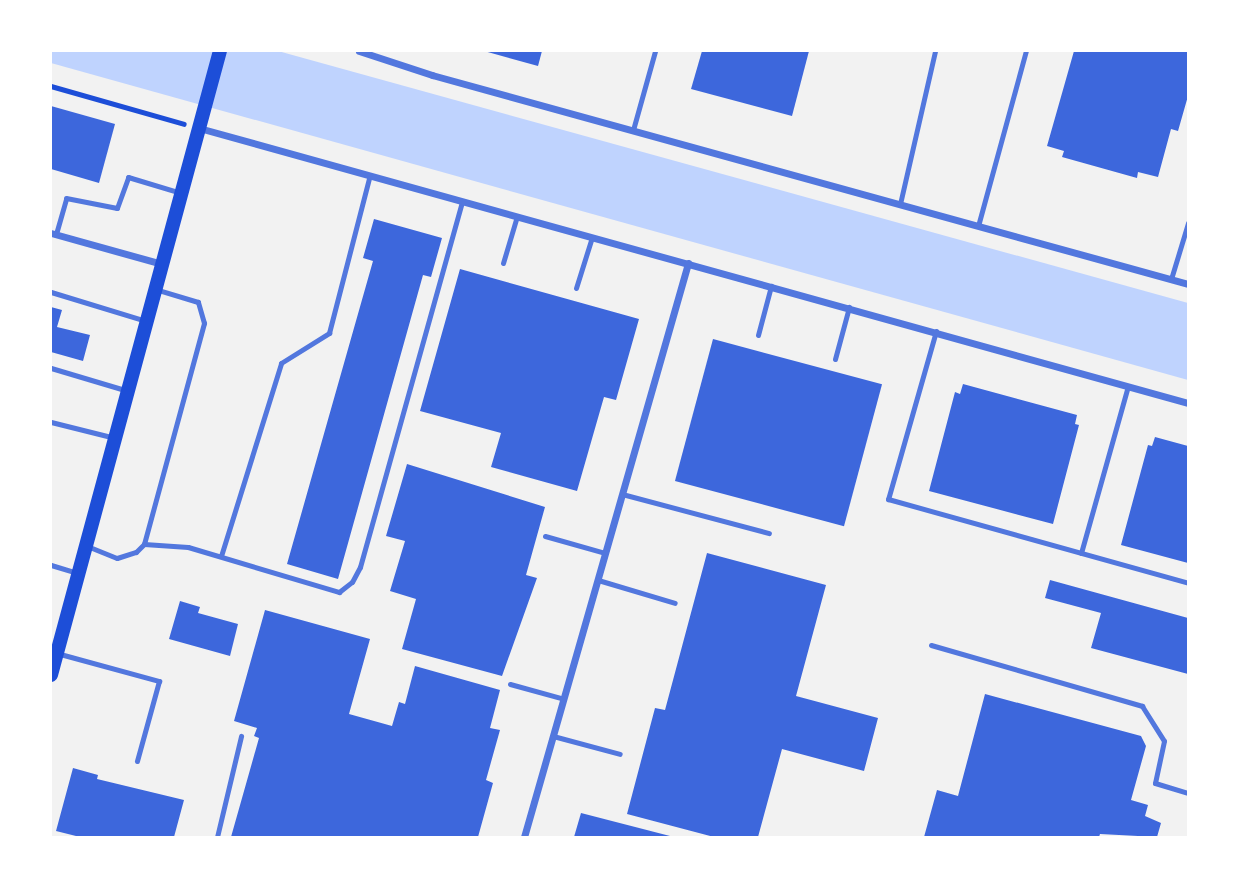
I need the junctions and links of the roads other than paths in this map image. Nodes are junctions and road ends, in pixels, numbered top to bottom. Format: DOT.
graph roads {
  1 [pos="220,51"];
  2 [pos="359,51"];
  3 [pos="654,51"];
  4 [pos="935,51"];
  5 [pos="1026,51"];
  6 [pos="199,128"];
  7 [pos="633,131"];
  8 [pos="370,175"];
  9 [pos="181,193"];
  10 [pos="462,201"];
  11 [pos="900,204"];
  12 [pos="517,216"];
  13 [pos="1188,223"];
  14 [pos="978,226"];
  15 [pos="53,234"];
  16 [pos="592,237"];
  17 [pos="503,263"];
  18 [pos="688,263"];
  19 [pos="162,264"];
  20 [pos="1171,279"];
  21 [pos="1188,284"];
  22 [pos="771,286"];
  23 [pos="576,288"];
  24 [pos="155,289"];
  25 [pos="51,292"];
  26 [pos="849,307"];
  27 [pos="146,321"];
  28 [pos="937,330"];
  29 [pos="758,335"];
  30 [pos="835,359"];
  31 [pos="51,368"];
  32 [pos="1128,386"];
  33 [pos="127,391"];
  34 [pos="1188,403"];
  35 [pos="51,422"];
  36 [pos="115,438"];
  37 [pos="622,494"];
  38 [pos="769,533"];
  39 [pos="545,536"];
  40 [pos="144,544"];
  41 [pos="86,545"];
  42 [pos="605,553"];
  43 [pos="1081,553"];
  44 [pos="221,556"];
  45 [pos="51,565"];
  46 [pos="78,573"];
  47 [pos="598,580"];
  48 [pos="1188,583"];
  49 [pos="675,603"];
  50 [pos="932,645"];
  51 [pos="57,653"];
  52 [pos="51,675"];
  53 [pos="510,684"];
  54 [pos="564,699"];
  55 [pos="241,736"];
  56 [pos="553,736"];
  57 [pos="620,754"];
  58 [pos="137,761"];
  59 [pos="1188,793"];
  60 [pos="217,837"];
  61 [pos="524,837"];
  1 -- 6 [label="main road"];
  2 -- 7 [label="street"];
  3 -- 7 [label="lane"];
  4 -- 11 [label="lane"];
  5 -- 14 [label="lane"];
  6 -- 8 [label="street"];
  6 -- 9 [label="main road"];
  7 -- 11 [label="street"];
  8 -- 10 [label="street"];
  8 -- 44 [label="lane"];
  9 -- 15 [label="lane"];
  9 -- 19 [label="main road"];
  10 -- 12 [label="street"];
  10 -- 44 [label="lane"];
  11 -- 14 [label="street"];
  12 -- 16 [label="street"];
  12 -- 17 [label="lane"];
  13 -- 20 [label="lane"];
  14 -- 20 [label="street"];
  15 -- 19 [label="street"];
  16 -- 18 [label="street"];
  16 -- 23 [label="lane"];
  18 -- 22 [label="street"];
  18 -- 37 [label="street"];
  19 -- 24 [label="main road"];
  20 -- 21 [label="street"];
  22 -- 26 [label="street"];
  22 -- 29 [label="lane"];
  24 -- 27 [label="main road"];
  24 -- 40 [label="lane"];
  25 -- 27 [label="lane"];
  26 -- 28 [label="street"];
  26 -- 30 [label="lane"];
  27 -- 33 [label="main road"];
  28 -- 32 [label="street"];
  28 -- 43 [label="lane"];
  31 -- 33 [label="lane"];
  32 -- 34 [label="street"];
  32 -- 43 [label="lane"];
  33 -- 36 [label="main road"];
  35 -- 36 [label="lane"];
  36 -- 41 [label="main road"];
  37 -- 38 [label="lane"];
  37 -- 42 [label="street"];
  39 -- 42 [label="lane"];
  40 -- 41 [label="lane"];
  40 -- 44 [label="lane"];
  41 -- 46 [label="main road"];
  42 -- 47 [label="street"];
  43 -- 48 [label="lane"];
  45 -- 46 [label="lane"];
  46 -- 51 [label="main road"];
  47 -- 49 [label="lane"];
  47 -- 54 [label="street"];
  50 -- 59 [label="lane"];
  51 -- 52 [label="main road"];
  51 -- 58 [label="lane"];
  53 -- 54 [label="lane"];
  54 -- 56 [label="street"];
  55 -- 60 [label="lane"];
  56 -- 57 [label="lane"];
  56 -- 61 [label="street"];
}
